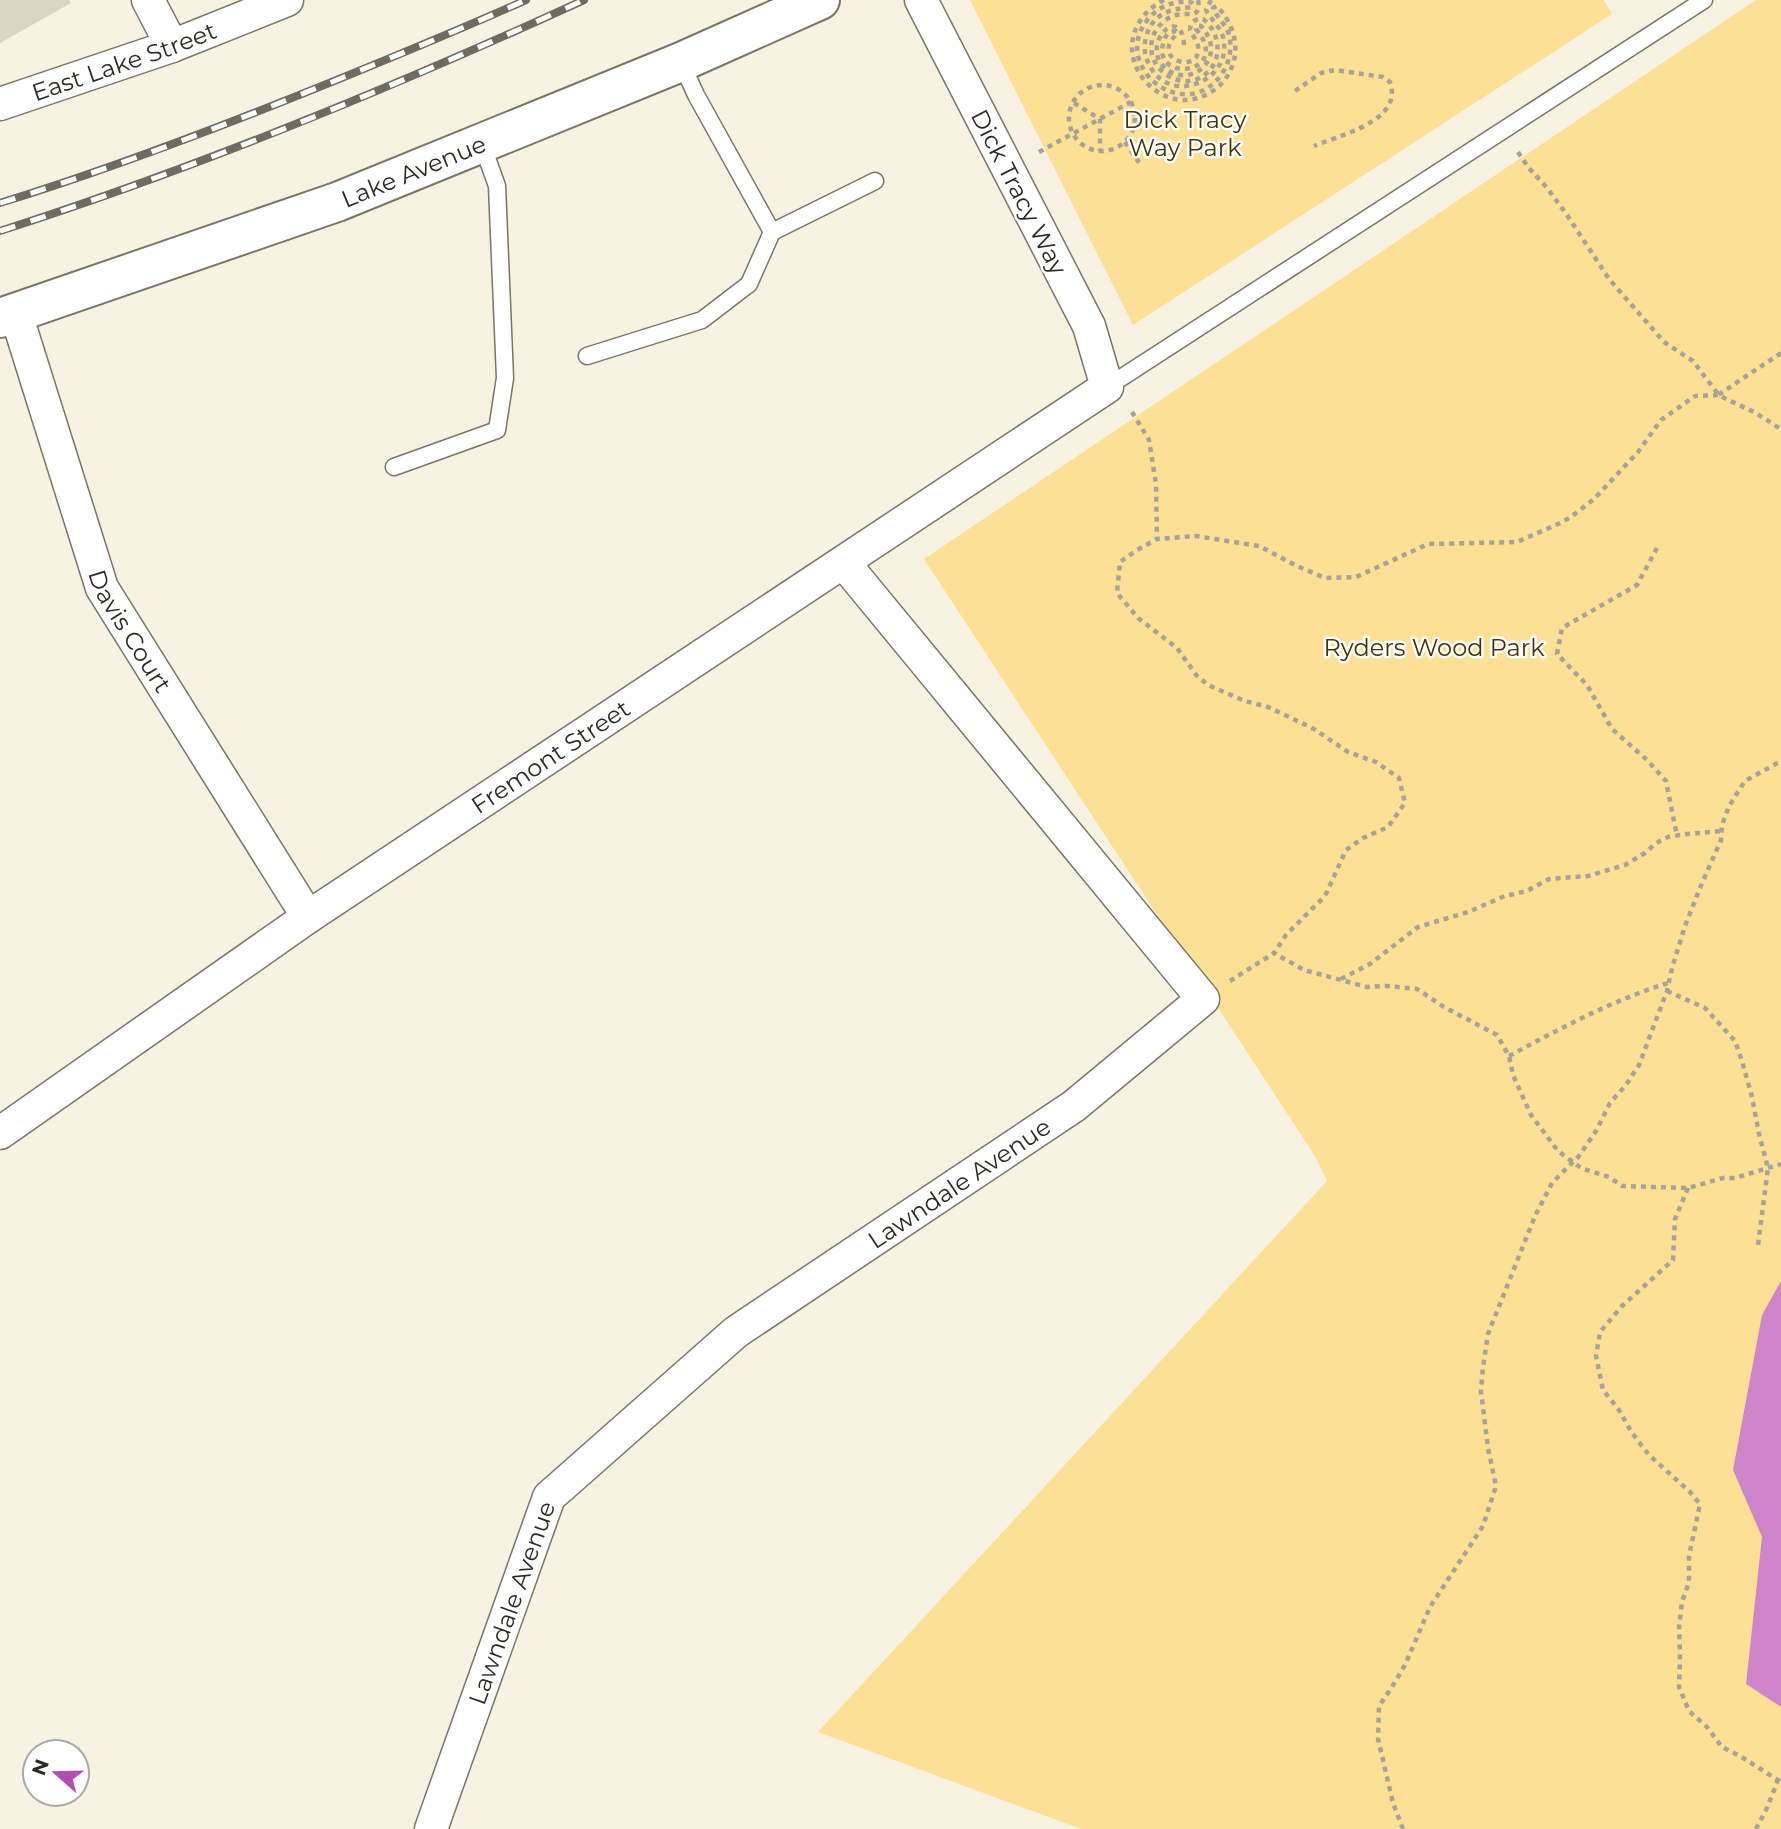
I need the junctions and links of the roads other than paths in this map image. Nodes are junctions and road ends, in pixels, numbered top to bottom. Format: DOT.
graph roads {
  1 [pos="148,0"];
  2 [pos="287,0"];
  3 [pos="820,0"];
  4 [pos="920,0"];
  5 [pos="1704,0"];
  6 [pos="172,46"];
  7 [pos="681,62"];
  8 [pos="0,104"];
  9 [pos="482,144"];
  10 [pos="875,181"];
  11 [pos="772,232"];
  12 [pos="8,316"];
  13 [pos="587,356"];
  14 [pos="1115,382"];
  15 [pos="394,467"];
  16 [pos="844,563"];
  17 [pos="308,917"];
  18 [pos="0,1133"];
  19 [pos="431,1829"];
  1 -- 6 [label="street"];
  2 -- 6 [label="street, East Lake Street"];
  3 -- 7 [label="street, Lake Avenue"];
  4 -- 14 [label="street, Dick Tracy Way"];
  5 -- 14 [label="lane"];
  6 -- 8 [label="street, East Lake Street"];
  7 -- 9 [label="street, Lake Avenue"];
  7 -- 11 [label="lane"];
  9 -- 12 [label="street, Lake Avenue"];
  9 -- 15 [label="lane"];
  10 -- 11 [label="lane"];
  11 -- 13 [label="lane"];
  12 -- 17 [label="street, Davis Court"];
  14 -- 16 [label="street, Fremont Street"];
  16 -- 17 [label="street, Fremont Street"];
  16 -- 19 [label="street, Lawndale Avenue"];
  17 -- 18 [label="street, Fremont Street"];
}
